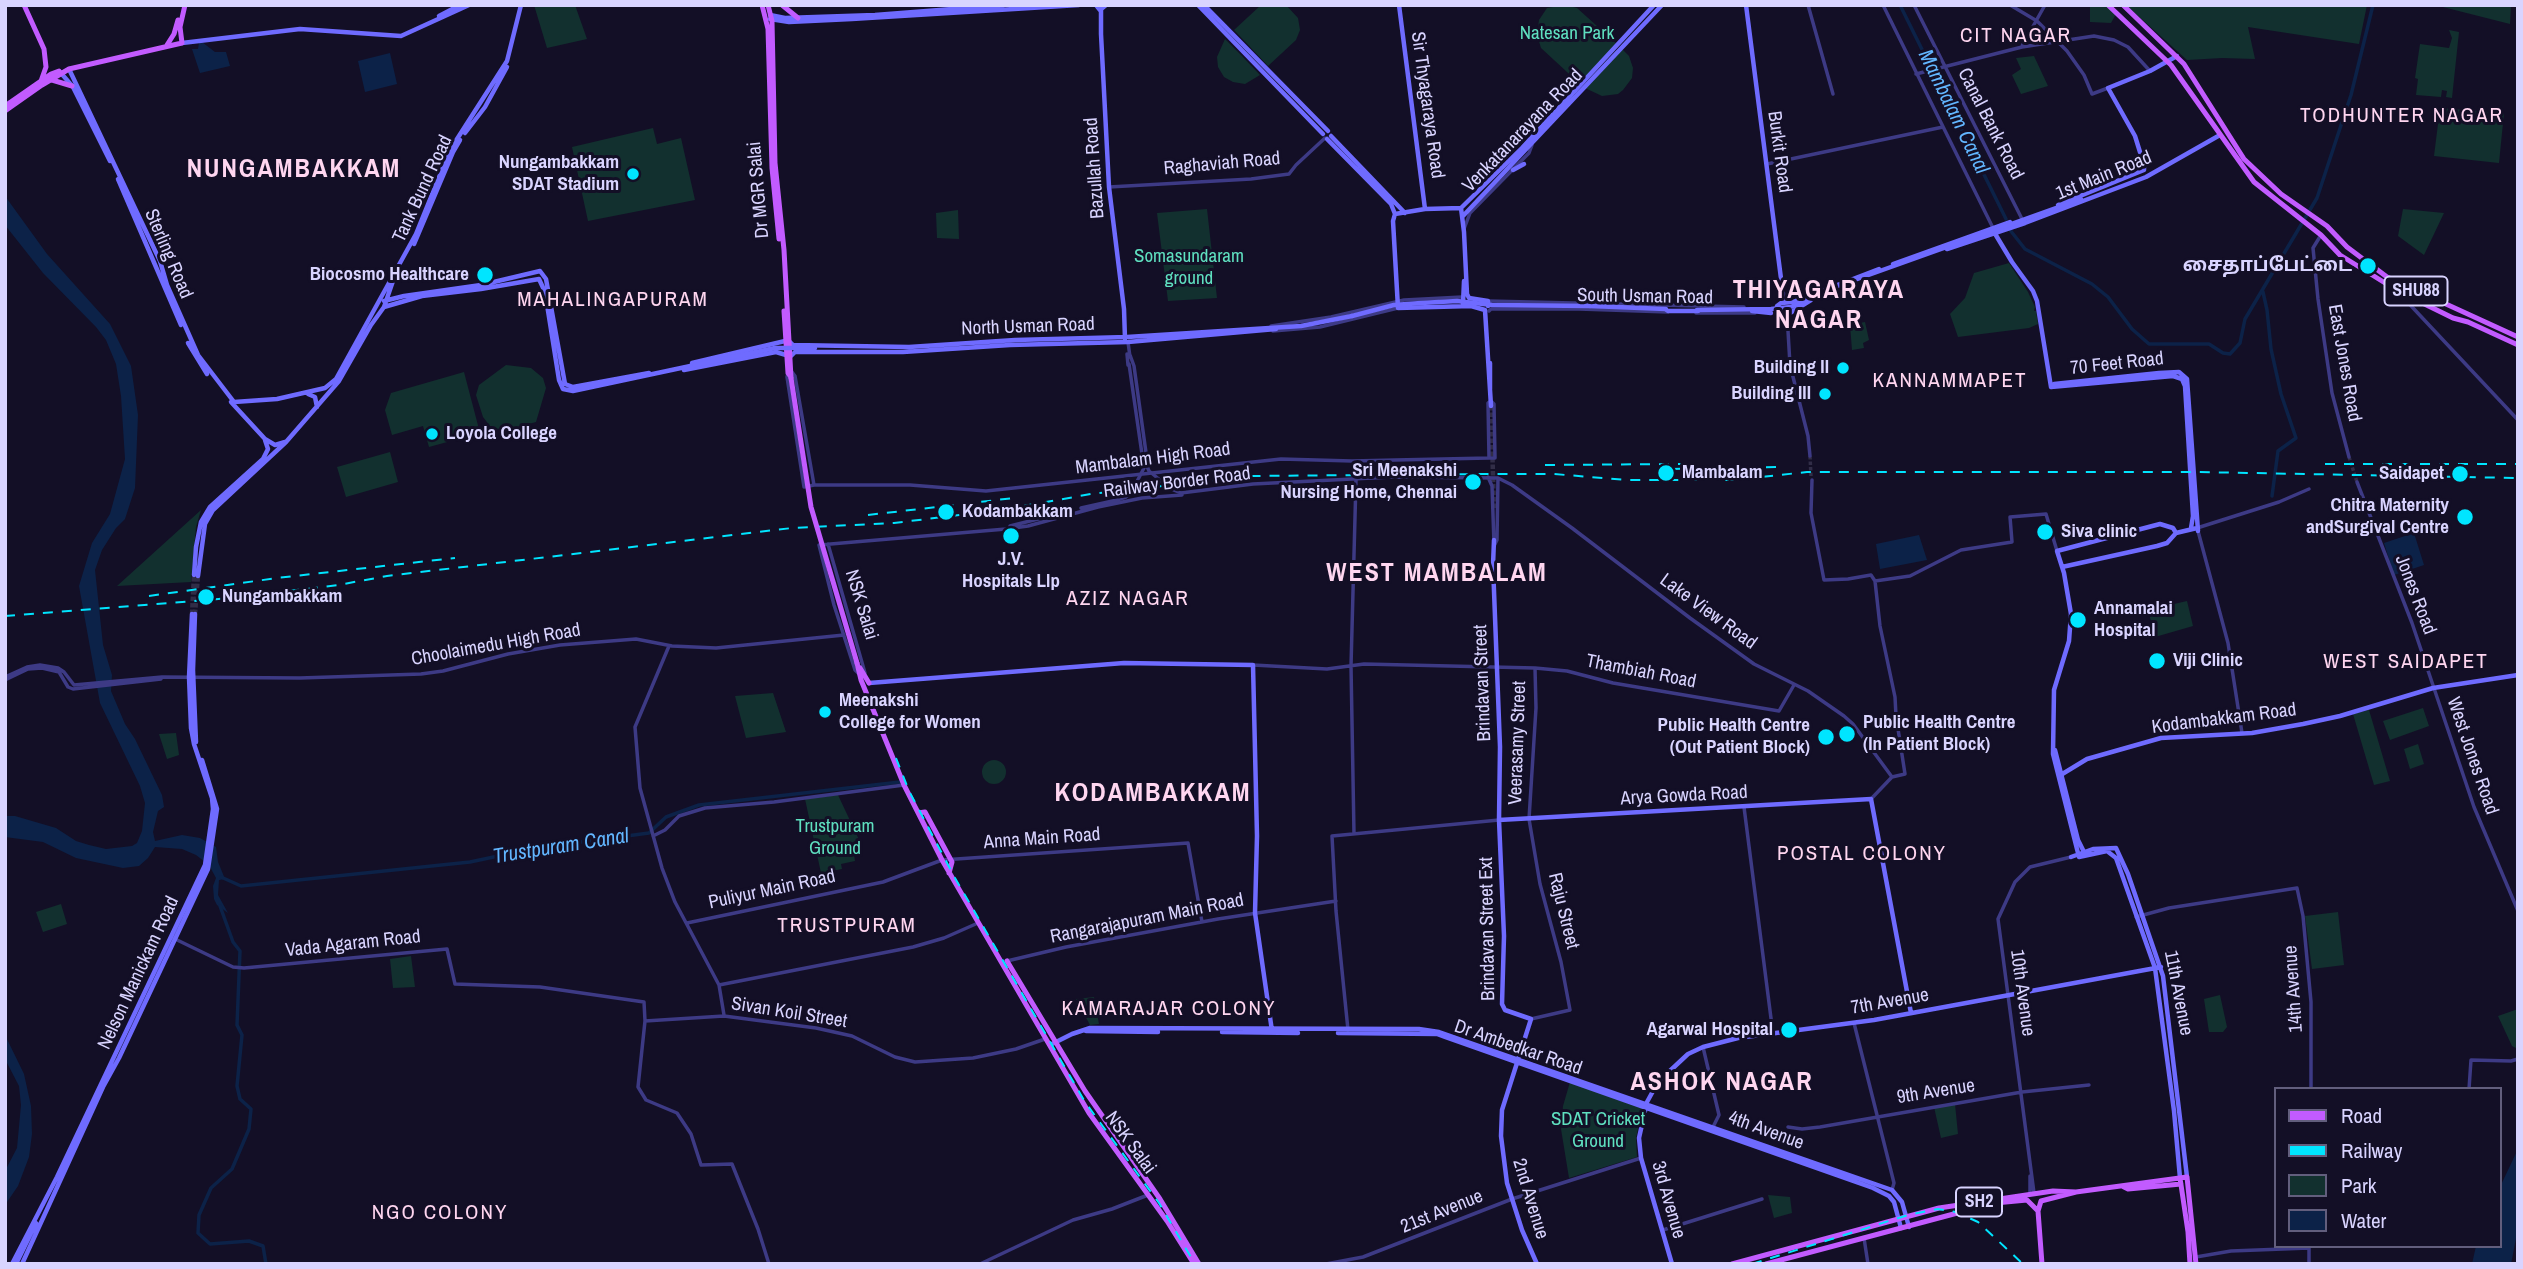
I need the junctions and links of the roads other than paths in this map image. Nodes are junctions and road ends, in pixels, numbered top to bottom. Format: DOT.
graph roads {
  1 [pos="24,5"];
  2 [pos="183,5"];
  3 [pos="460,5"];
  4 [pos="469,5"];
  5 [pos="522,5"];
  6 [pos="765,5"];
  7 [pos="782,5"];
  8 [pos="1004,5"];
  9 [pos="1021,5"];
  10 [pos="1033,5"];
  11 [pos="1079,5"];
  12 [pos="1196,5"];
  13 [pos="1206,5"];
  14 [pos="1399,5"];
  15 [pos="1654,5"];
  16 [pos="1662,5"];
  17 [pos="1746,5"];
  18 [pos="1808,5"];
  19 [pos="1883,5"];
  20 [pos="1914,5"];
  21 [pos="2010,5"];
  22 [pos="2108,5"];
  23 [pos="2123,5"];
  24 [pos="1101,6"];
  25 [pos="2044,6"];
  26 [pos="770,17"];
  27 [pos="798,18"];
  28 [pos="2037,21"];
  29 [pos="1228,33"];
  30 [pos="401,36"];
  31 [pos="2056,40"];
  32 [pos="182,43"];
  33 [pos="167,45"];
  34 [pos="2022,47"];
  35 [pos="2177,56"];
  36 [pos="2168,62"];
  37 [pos="1944,65"];
  38 [pos="69,69"];
  39 [pos="2150,71"];
  40 [pos="60,73"];
  41 [pos="1916,74"];
  42 [pos="47,76"];
  43 [pos="73,83"];
  44 [pos="2108,88"];
  45 [pos="1833,94"];
  46 [pos="5,109"];
  47 [pos="1943,127"];
  48 [pos="2220,135"];
  49 [pos="1327,136"];
  50 [pos="459,138"];
  51 [pos="1526,153"];
  52 [pos="1524,164"];
  53 [pos="1767,164"];
  54 [pos="1513,170"];
  55 [pos="2131,179"];
  56 [pos="1109,187"];
  57 [pos="2281,194"];
  58 [pos="2276,201"];
  59 [pos="1461,208"];
  60 [pos="1425,209"];
  61 [pos="1405,213"];
  62 [pos="1395,214"];
  63 [pos="1463,216"];
  64 [pos="2022,219"];
  65 [pos="1464,229"];
  66 [pos="1994,230"];
  67 [pos="2321,235"];
  68 [pos="2347,247"];
  69 [pos="2340,255"];
  70 [pos="1466,273"];
  71 [pos="536,275"];
  72 [pos="2398,291"];
  73 [pos="1462,297"];
  74 [pos="386,301"];
  75 [pos="1397,301"];
  76 [pos="1488,301"];
  77 [pos="379,302"];
  78 [pos="1784,302"];
  79 [pos="1796,303"];
  80 [pos="1644,304"];
  81 [pos="1463,306"];
  82 [pos="1583,306"];
  83 [pos="384,307"];
  84 [pos="376,308"];
  85 [pos="1398,308"];
  86 [pos="1665,309"];
  87 [pos="1778,309"];
  88 [pos="1795,309"];
  89 [pos="1489,311"];
  90 [pos="1771,313"];
  91 [pos="1787,314"];
  92 [pos="1269,329"];
  93 [pos="2518,337"];
  94 [pos="1126,340"];
  95 [pos="788,341"];
  96 [pos="803,345"];
  97 [pos="2518,345"];
  98 [pos="891,349"];
  99 [pos="803,352"];
  100 [pos="789,355"];
  101 [pos="1129,355"];
  102 [pos="1130,364"];
  103 [pos="685,367"];
  104 [pos="667,371"];
  105 [pos="791,375"];
  106 [pos="643,377"];
  107 [pos="338,380"];
  108 [pos="2051,387"];
  109 [pos="1490,390"];
  110 [pos="308,393"];
  111 [pos="249,402"];
  112 [pos="1491,404"];
  113 [pos="317,407"];
  114 [pos="240,412"];
  115 [pos="2518,421"];
  116 [pos="265,439"];
  117 [pos="286,442"];
  118 [pos="808,451"];
  119 [pos="799,453"];
  120 [pos="1810,456"];
  121 [pos="2349,457"];
  122 [pos="1489,458"];
  123 [pos="1148,466"];
  124 [pos="811,468"];
  125 [pos="1142,469"];
  126 [pos="801,470"];
  127 [pos="1150,474"];
  128 [pos="1143,475"];
  129 [pos="1488,477"];
  130 [pos="1498,478"];
  131 [pos="1812,478"];
  132 [pos="1356,480"];
  133 [pos="1314,481"];
  134 [pos="2357,481"];
  135 [pos="814,485"];
  136 [pos="2309,489"];
  137 [pos="210,511"];
  138 [pos="994,529"];
  139 [pos="2195,529"];
  140 [pos="2176,533"];
  141 [pos="1494,543"];
  142 [pos="828,544"];
  143 [pos="2057,551"];
  144 [pos="2062,567"];
  145 [pos="196,575"];
  146 [pos="1875,581"];
  147 [pos="193,614"];
  148 [pos="844,635"];
  149 [pos="669,646"];
  150 [pos="1253,665"];
  151 [pos="1352,666"];
  152 [pos="1496,667"];
  153 [pos="1535,667"];
  154 [pos="863,675"];
  155 [pos="2518,675"];
  156 [pos="191,677"];
  157 [pos="5,679"];
  158 [pos="869,683"];
  159 [pos="1795,684"];
  160 [pos="2433,688"];
  161 [pos="2242,733"];
  162 [pos="2060,775"];
  163 [pos="1892,777"];
  164 [pos="904,785"];
  165 [pos="1871,799"];
  166 [pos="1744,807"];
  167 [pos="918,813"];
  168 [pos="1529,819"];
  169 [pos="1499,820"];
  170 [pos="1354,834"];
  171 [pos="653,836"];
  172 [pos="2082,854"];
  173 [pos="2071,857"];
  174 [pos="950,859"];
  175 [pos="942,860"];
  176 [pos="949,873"];
  177 [pos="1336,901"];
  178 [pos="2518,911"];
  179 [pos="1255,913"];
  180 [pos="2139,916"];
  181 [pos="1202,922"];
  182 [pos="687,923"];
  183 [pos="979,923"];
  184 [pos="173,938"];
  185 [pos="1007,961"];
  186 [pos="2158,967"];
  187 [pos="719,985"];
  188 [pos="2009,995"];
  189 [pos="1910,1013"];
  190 [pos="724,1016"];
  191 [pos="1531,1019"];
  192 [pos="645,1021"];
  193 [pos="1854,1023"];
  194 [pos="1272,1030"];
  195 [pos="1083,1031"];
  196 [pos="1349,1032"];
  197 [pos="1773,1034"];
  198 [pos="1049,1037"];
  199 [pos="1053,1044"];
  200 [pos="1703,1047"];
  201 [pos="2518,1059"];
  202 [pos="1518,1061"];
  203 [pos="1064,1064"];
  204 [pos="1071,1068"];
  205 [pos="1065,1073"];
  206 [pos="2089,1085"];
  207 [pos="2311,1087"];
  208 [pos="2469,1087"];
  209 [pos="2022,1092"];
  210 [pos="1646,1105"];
  211 [pos="1877,1116"];
  212 [pos="1788,1127"];
  213 [pos="1713,1129"];
  214 [pos="70,1154"];
  215 [pos="1641,1158"];
  216 [pos="2178,1178"];
  217 [pos="2188,1180"];
  218 [pos="1892,1190"];
  219 [pos="2076,1192"];
  220 [pos="2032,1194"];
  221 [pos="1148,1195"];
  222 [pos="1512,1199"];
  223 [pos="1762,1199"];
  224 [pos="1161,1207"];
  225 [pos="2038,1211"];
  226 [pos="1902,1218"];
  227 [pos="1909,1227"];
  228 [pos="1901,1229"];
  229 [pos="1663,1230"];
  230 [pos="2191,1232"];
  231 [pos="1864,1238"];
  232 [pos="2290,1248"];
  233 [pos="2196,1261"];
  234 [pos="991,1262"];
  235 [pos="17,1264"];
  236 [pos="769,1264"];
  237 [pos="980,1264"];
  238 [pos="1196,1264"];
  239 [pos="1326,1264"];
  240 [pos="1536,1264"];
  241 [pos="1672,1264"];
  242 [pos="1732,1264"];
  243 [pos="1766,1264"];
  244 [pos="1868,1264"];
  245 [pos="2042,1264"];
  246 [pos="2190,1264"];
  1 -- 42 [label="main road"];
  2 -- 32 [label="main road"];
  2 -- 33 [label="main road"];
  3 -- 30 [label="main road"];
  4 -- 30 [label="main road"];
  5 -- 50 [label="main road, Tank Bund Road"];
  6 -- 26 [label="main road, Dr MGR Salai"];
  7 -- 27 [label="main road"];
  8 -- 27 [label="main road"];
  9 -- 10 [label="main road"];
  11 -- 26 [label="main road"];
  12 -- 29 [label="main road"];
  13 -- 29 [label="main road"];
  14 -- 60 [label="main road, Sir Thyagaraya Road"];
  15 -- 51 [label="main road, Venkatanarayana Road"];
  16 -- 51 [label="main road, Venkatanarayana Road"];
  17 -- 53 [label="main road, Burkit Road"];
  18 -- 45 [label="street"];
  19 -- 41 [label="street"];
  20 -- 37 [label="street, Canal Bank Road"];
  21 -- 28 [label="street"];
  22 -- 36 [label="main road"];
  23 -- 35 [label="main road, SHU88"];
  24 -- 56 [label="main road, Bazullah Road"];
  25 -- 28 [label="street"];
  26 -- 27 [label="main road"];
  26 -- 95 [label="main road, Dr MGR Salai"];
  28 -- 31 [label="street"];
  28 -- 34 [label="street"];
  29 -- 49 [label="main road"];
  30 -- 32 [label="main road"];
  31 -- 34 [label="street"];
  31 -- 39 [label="street"];
  31 -- 44 [label="street"];
  32 -- 33 [label="main road"];
  33 -- 38 [label="main road"];
  34 -- 37 [label="street"];
  35 -- 36 [label="main road"];
  35 -- 57 [label="main road, SHU88"];
  36 -- 39 [label="main road"];
  36 -- 48 [label="main road"];
  37 -- 41 [label="street"];
  37 -- 64 [label="street, Canal Bank Road"];
  38 -- 40 [label="main road"];
  38 -- 43 [label="main road"];
  39 -- 44 [label="main road"];
  40 -- 42 [label="main road"];
  40 -- 43 [label="main road, Sterling Road"];
  41 -- 47 [label="street"];
  42 -- 43 [label="main road"];
  42 -- 46 [label="main road"];
  42 -- 46 [label="main road"];
  43 -- 111 [label="main road, Sterling Road"];
  43 -- 114 [label="main road, Sterling Road"];
  44 -- 55 [label="main road"];
  47 -- 53 [label="street"];
  47 -- 66 [label="street"];
  48 -- 55 [label="main road, 1st Main Road"];
  48 -- 58 [label="main road"];
  49 -- 56 [label="street, Raghaviah Road"];
  49 -- 61 [label="main road"];
  49 -- 62 [label="main road"];
  50 -- 74 [label="main road, Tank Bund Road"];
  50 -- 77 [label="main road, Tank Bund Road"];
  51 -- 54 [label="street"];
  51 -- 59 [label="main road, Venkatanarayana Road"];
  51 -- 63 [label="main road, Venkatanarayana Road"];
  52 -- 54 [label="main road"];
  53 -- 78 [label="main road, Burkit Road"];
  54 -- 65 [label="street"];
  55 -- 64 [label="main road"];
  55 -- 66 [label="main road, 1st Main Road"];
  55 -- 79 [label="main road, bridge"];
  56 -- 94 [label="main road, Bazullah Road"];
  57 -- 58 [label="main road"];
  57 -- 68 [label="main road, SHU88"];
  58 -- 67 [label="main road"];
  59 -- 60 [label="main road"];
  59 -- 63 [label="main road"];
  60 -- 61 [label="main road"];
  61 -- 62 [label="main road"];
  62 -- 75 [label="main road"];
  63 -- 65 [label="main road"];
  64 -- 66 [label="main road"];
  65 -- 70 [label="main road"];
  66 -- 79 [label="main road, South Usman Road"];
  66 -- 88 [label="main road"];
  66 -- 108 [label="main road"];
  67 -- 69 [label="main road, SHU88"];
  67 -- 121 [label="street, East Jones Road"];
  68 -- 69 [label="main road"];
  68 -- 93 [label="main road, SHU88"];
  69 -- 72 [label="main road, SHU88"];
  70 -- 73 [label="main road"];
  70 -- 76 [label="main road"];
  71 -- 74 [label="main road"];
  71 -- 83 [label="main road"];
  71 -- 104 [label="main road"];
  71 -- 106 [label="main road"];
  72 -- 97 [label="main road, SHU88"];
  72 -- 115 [label="street"];
  73 -- 75 [label="street, North Usman Road"];
  73 -- 81 [label="main road"];
  74 -- 77 [label="main road"];
  74 -- 83 [label="main road, Tank Bund Road"];
  75 -- 85 [label="main road"];
  75 -- 92 [label="street, North Usman Road"];
  76 -- 80 [label="street, South Usman Road"];
  76 -- 89 [label="main road"];
  77 -- 84 [label="main road, Tank Bund Road"];
  78 -- 79 [label="main road, South Usman Road"];
  78 -- 87 [label="main road, South Usman Road"];
  79 -- 86 [label="main road, South Usman Road, bridge"];
  79 -- 88 [label="main road"];
  80 -- 82 [label="main road"];
  80 -- 87 [label="street, South Usman Road"];
  81 -- 85 [label="main road"];
  81 -- 109 [label="main road"];
  82 -- 86 [label="main road, bridge"];
  82 -- 92 [label="main road, North Usman Road, bridge"];
  83 -- 84 [label="main road"];
  83 -- 107 [label="main road, Tank Bund Road"];
  84 -- 107 [label="main road, Tank Bund Road"];
  85 -- 92 [label="street, North Usman Road"];
  86 -- 90 [label="main road, bridge"];
  87 -- 90 [label="street, South Usman Road"];
  87 -- 91 [label="main road, South Usman Road"];
  88 -- 91 [label="main road"];
  89 -- 90 [label="street, South Usman Road"];
  89 -- 109 [label="main road"];
  91 -- 120 [label="street"];
  92 -- 94 [label="main road, North Usman Road"];
  94 -- 98 [label="main road, North Usman Road"];
  94 -- 101 [label="street, Bazullah Road"];
  95 -- 96 [label="main road, North Usman Road"];
  95 -- 100 [label="main road, Dr MGR Salai"];
  95 -- 103 [label="main road"];
  96 -- 98 [label="main road, North Usman Road"];
  96 -- 99 [label="main road"];
  98 -- 99 [label="main road, North Usman Road"];
  98 -- 103 [label="main road, bridge"];
  99 -- 100 [label="main road, North Usman Road"];
  100 -- 105 [label="main road, Dr MGR Salai"];
  100 -- 106 [label="main road, North Usman Road"];
  101 -- 102 [label="street, Bazullah Road"];
  101 -- 123 [label="street, Bazullah Road"];
  101 -- 125 [label="street"];
  102 -- 133 [label="street, bridge"];
  102 -- 138 [label="street, bridge"];
  103 -- 104 [label="main road"];
  104 -- 106 [label="main road"];
  105 -- 118 [label="street"];
  105 -- 119 [label="street"];
  105 -- 154 [label="main road, Dr MGR Salai, bridge"];
  107 -- 110 [label="main road"];
  107 -- 113 [label="main road"];
  108 -- 139 [label="main road"];
  108 -- 139 [label="main road, 70 Feet Road"];
  109 -- 112 [label="main road"];
  110 -- 111 [label="main road"];
  110 -- 113 [label="main road"];
  111 -- 114 [label="main road"];
  112 -- 122 [label="street"];
  112 -- 122 [label="street, Mambalam High Road"];
  113 -- 117 [label="main road"];
  114 -- 116 [label="main road, Sterling Road"];
  116 -- 117 [label="main road"];
  116 -- 137 [label="main road"];
  117 -- 137 [label="main road"];
  118 -- 119 [label="street"];
  118 -- 124 [label="street"];
  119 -- 126 [label="street"];
  122 -- 127 [label="street, Mambalam High Road"];
  123 -- 125 [label="street"];
  123 -- 127 [label="street, Bazullah Road"];
  124 -- 126 [label="street"];
  124 -- 135 [label="street"];
  125 -- 128 [label="street"];
  126 -- 135 [label="street, Mambalam High Road"];
  127 -- 128 [label="street, Mambalam High Road"];
  128 -- 135 [label="street, Mambalam High Road"];
  129 -- 130 [label="street, Railway Border Road"];
  129 -- 132 [label="street, Railway Border Road"];
  129 -- 141 [label="street"];
  130 -- 141 [label="street"];
  130 -- 159 [label="street, Lake View Road"];
  131 -- 146 [label="street"];
  132 -- 133 [label="street, Railway Border Road"];
  132 -- 151 [label="street"];
  133 -- 138 [label="street, Railway Border Road"];
  134 -- 160 [label="street, Jones Road"];
  136 -- 139 [label="street"];
  137 -- 145 [label="main road"];
  138 -- 142 [label="street, Railway Border Road"];
  139 -- 140 [label="main road"];
  139 -- 161 [label="street"];
  140 -- 143 [label="main road"];
  140 -- 144 [label="main road"];
  141 -- 152 [label="main road, Brindavan Street"];
  142 -- 148 [label="street, Railway Border Road"];
  142 -- 154 [label="street, NSK Salai"];
  143 -- 144 [label="main road"];
  143 -- 146 [label="street"];
  144 -- 162 [label="main road"];
  146 -- 163 [label="street"];
  147 -- 156 [label="main road, Nelson Manickam Road"];
  148 -- 149 [label="street, Choolaimedu High Road"];
  148 -- 154 [label="street"];
  149 -- 156 [label="street, Choolaimedu High Road"];
  149 -- 171 [label="street"];
  150 -- 151 [label="street, Thambiah Road"];
  150 -- 158 [label="main road"];
  150 -- 179 [label="main road, Rangarajapuram Main Road"];
  151 -- 152 [label="street, Thambiah Road"];
  151 -- 170 [label="street"];
  152 -- 153 [label="street, Thambiah Road"];
  152 -- 169 [label="main road, Brindavan Street"];
  153 -- 159 [label="street, Thambiah Road"];
  153 -- 168 [label="street, Veerasamy Street"];
  154 -- 158 [label="main road"];
  154 -- 164 [label="main road"];
  155 -- 160 [label="main road, Kodambakkam Road"];
  156 -- 157 [label="street, Choolaimedu High Road"];
  156 -- 184 [label="main road, Nelson Manickam Road"];
  159 -- 163 [label="street, Lake View Road"];
  160 -- 161 [label="main road, Kodambakkam Road"];
  160 -- 178 [label="street, West Jones Road"];
  161 -- 162 [label="main road, Kodambakkam Road"];
  162 -- 172 [label="main road"];
  163 -- 165 [label="street"];
  164 -- 167 [label="main road"];
  164 -- 171 [label="street"];
  165 -- 166 [label="main road, Arya Gowda Road"];
  165 -- 189 [label="main road"];
  166 -- 168 [label="main road, Arya Gowda Road"];
  166 -- 197 [label="street"];
  167 -- 174 [label="main road"];
  167 -- 175 [label="main road"];
  168 -- 169 [label="main road, Arya Gowda Road"];
  168 -- 191 [label="street, Raju Street"];
  169 -- 170 [label="street"];
  169 -- 191 [label="main road, Brindavan Street Ext"];
  170 -- 177 [label="street"];
  171 -- 182 [label="street"];
  172 -- 173 [label="main road, 11th Avenue"];
  172 -- 180 [label="main road, 11th Avenue"];
  173 -- 188 [label="street, 10th Avenue"];
  174 -- 175 [label="street, Anna Main Road"];
  174 -- 176 [label="main road"];
  174 -- 181 [label="street, Anna Main Road"];
  175 -- 176 [label="main road"];
  175 -- 182 [label="street, Puliyur Main Road"];
  176 -- 183 [label="main road"];
  177 -- 179 [label="street"];
  177 -- 196 [label="street"];
  179 -- 181 [label="street, Rangarajapuram Main Road"];
  179 -- 194 [label="main road"];
  180 -- 186 [label="main road, 11th Avenue"];
  180 -- 207 [label="street, 14th Avenue"];
  181 -- 185 [label="street, Rangarajapuram Main Road"];
  182 -- 187 [label="street"];
  183 -- 187 [label="street"];
  183 -- 198 [label="main road"];
  184 -- 192 [label="street, Vada Agaram Road"];
  184 -- 214 [label="main road, Nelson Manickam Road"];
  185 -- 198 [label="main road"];
  186 -- 188 [label="main road, 7th Avenue"];
  186 -- 216 [label="main road, 11th Avenue"];
  186 -- 217 [label="main road, 11th Avenue"];
  187 -- 190 [label="street"];
  188 -- 189 [label="main road, 7th Avenue"];
  188 -- 209 [label="street, 10th Avenue"];
  189 -- 193 [label="main road, 7th Avenue"];
  190 -- 192 [label="street, Sivan Koil Street"];
  190 -- 198 [label="street, Sivan Koil Street"];
  191 -- 202 [label="main road"];
  192 -- 236 [label="street"];
  193 -- 197 [label="main road, 7th Avenue"];
  193 -- 211 [label="street"];
  194 -- 195 [label="main road, Dr Ambedkar Road"];
  194 -- 195 [label="main road, Dr Ambedkar Road"];
  194 -- 196 [label="main road, Dr Ambedkar Road"];
  195 -- 199 [label="main road, Dr Ambedkar Road"];
  196 -- 202 [label="main road, Dr Ambedkar Road"];
  197 -- 200 [label="main road, 7th Avenue"];
  198 -- 199 [label="main road, NSK Salai"];
  199 -- 203 [label="main road, NSK Salai"];
  200 -- 210 [label="main road, 7th Avenue"];
  200 -- 213 [label="street"];
  201 -- 208 [label="street"];
  202 -- 210 [label="main road, 4th Avenue"];
  202 -- 222 [label="main road, 2nd Avenue"];
  203 -- 204 [label="main road"];
  203 -- 205 [label="main road, NSK Salai"];
  204 -- 205 [label="main road"];
  204 -- 224 [label="main road"];
  205 -- 221 [label="main road, NSK Salai"];
  206 -- 209 [label="street, 9th Avenue"];
  209 -- 211 [label="street, 9th Avenue"];
  209 -- 220 [label="street, 10th Avenue"];
  210 -- 213 [label="main road, 4th Avenue"];
  210 -- 215 [label="main road, 3rd Avenue"];
  211 -- 212 [label="street, 9th Avenue"];
  211 -- 218 [label="street"];
  213 -- 218 [label="main road, 4th Avenue"];
  213 -- 226 [label="main road"];
  214 -- 235 [label="main road, Nelson Manickam Road"];
  214 -- 235 [label="main road, Nelson Manickam Road"];
  215 -- 222 [label="street, 21st Avenue"];
  215 -- 229 [label="main road, 3rd Avenue"];
  216 -- 217 [label="main road"];
  216 -- 219 [label="main road, SH2"];
  216 -- 230 [label="main road"];
  217 -- 230 [label="main road"];
  218 -- 226 [label="main road"];
  219 -- 220 [label="main road, SH2"];
  219 -- 225 [label="main road, SH2"];
  220 -- 226 [label="main road, SH2"];
  221 -- 224 [label="main road, NSK Salai"];
  221 -- 234 [label="street"];
  222 -- 239 [label="street, 21st Avenue"];
  222 -- 240 [label="main road, 2nd Avenue"];
  223 -- 229 [label="street"];
  224 -- 238 [label="main road"];
  225 -- 227 [label="main road, SH2"];
  225 -- 245 [label="main road"];
  226 -- 227 [label="main road"];
  226 -- 228 [label="main road"];
  226 -- 242 [label="main road, SH2"];
  227 -- 228 [label="main road, SH2"];
  228 -- 231 [label="main road, SH2"];
  229 -- 241 [label="main road, 3rd Avenue"];
  230 -- 233 [label="main road"];
  230 -- 246 [label="main road"];
  231 -- 243 [label="main road, SH2"];
  231 -- 244 [label="street"];
  232 -- 233 [label="street"];
  234 -- 237 [label="street"];
}
